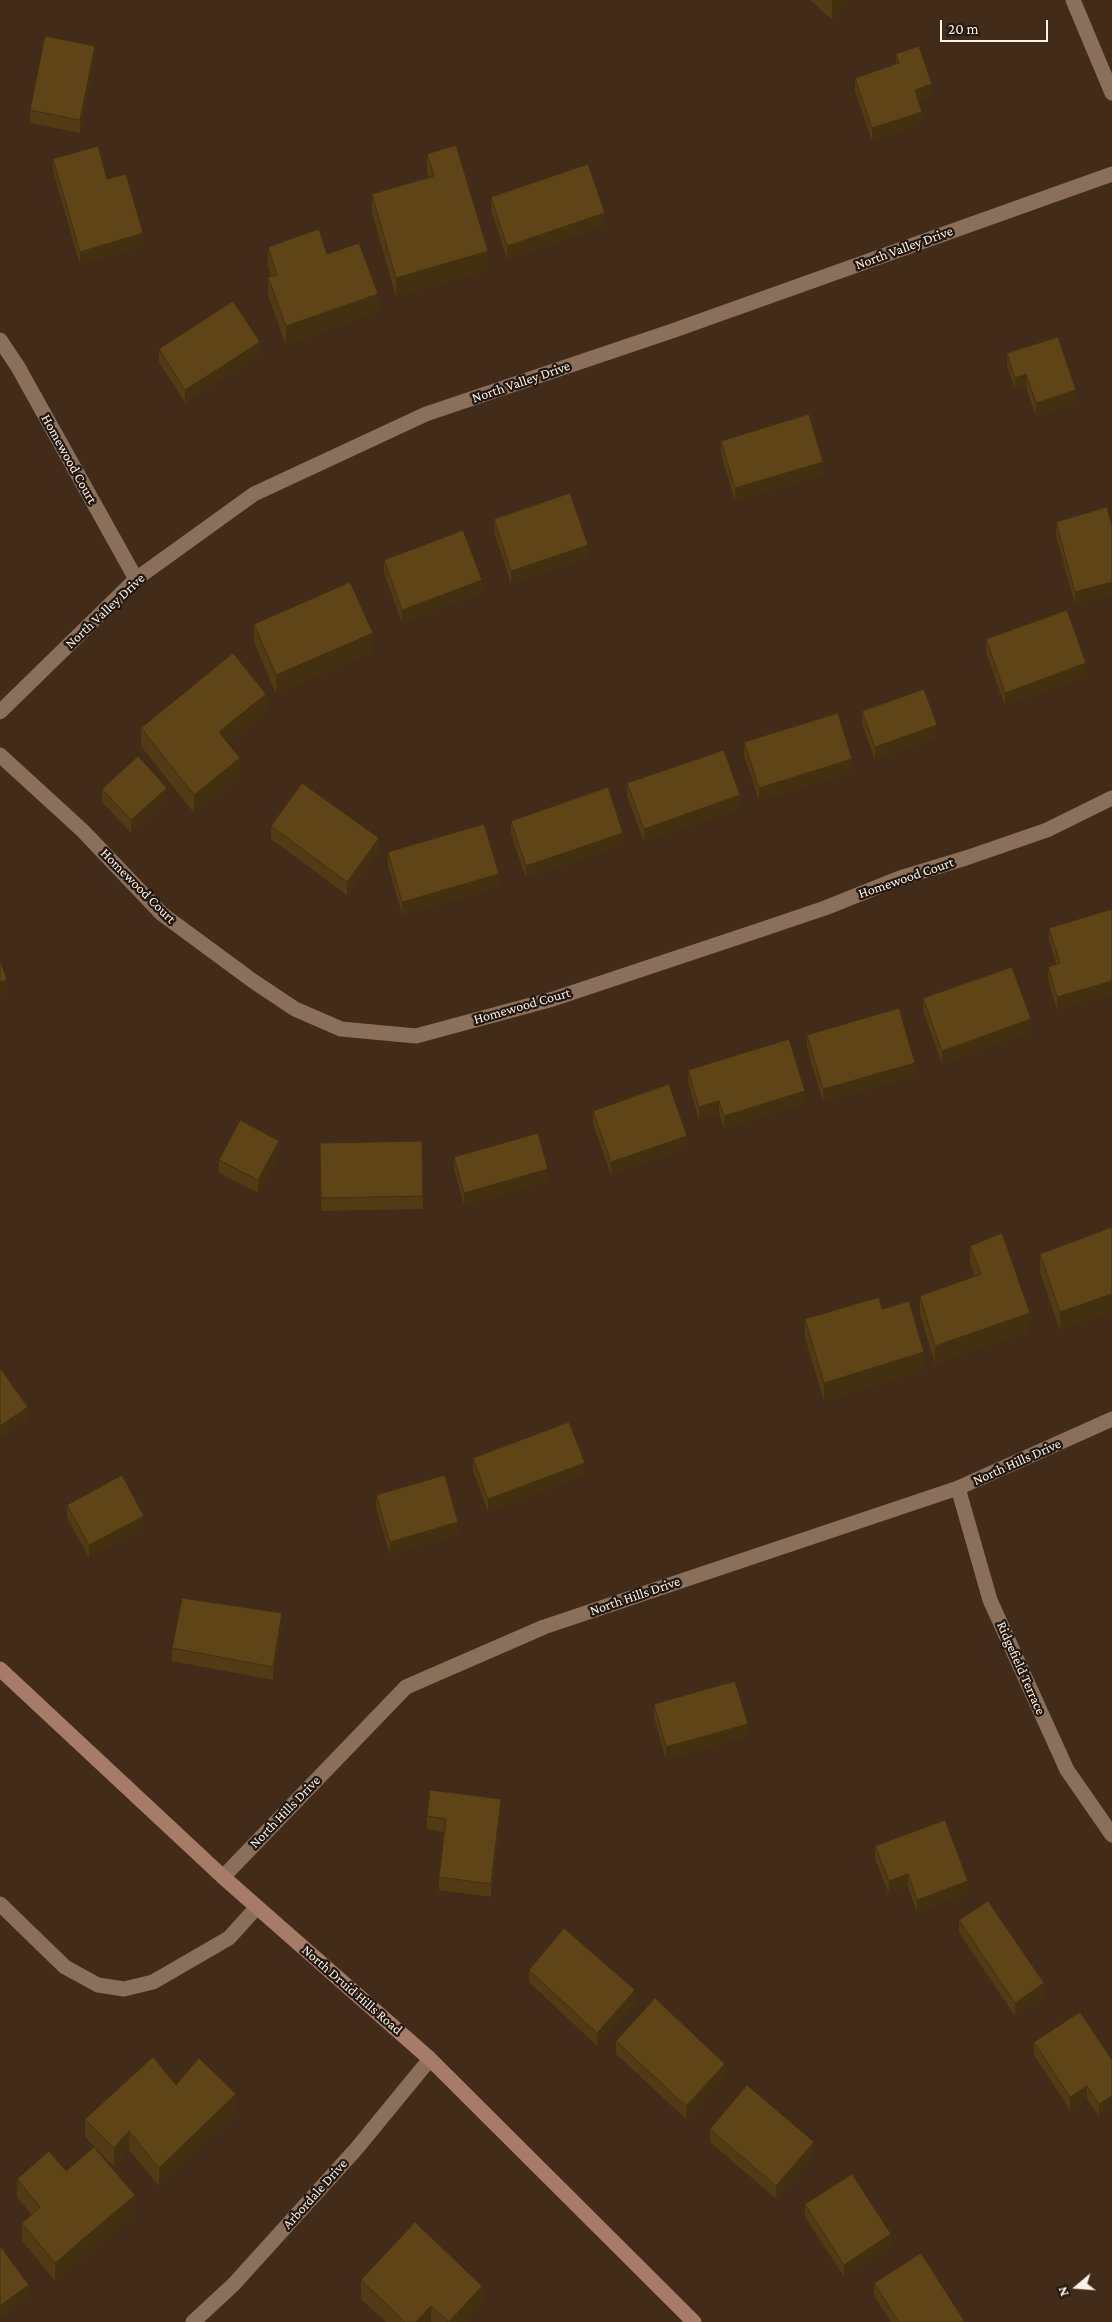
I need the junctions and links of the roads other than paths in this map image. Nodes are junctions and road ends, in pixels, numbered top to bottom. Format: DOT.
graph roads {
  1 [pos="1074,0"];
  2 [pos="1112,93"];
  3 [pos="1112,174"];
  4 [pos="0,340"];
  5 [pos="136,579"];
  6 [pos="0,712"];
  7 [pos="0,755"];
  8 [pos="1112,798"];
  9 [pos="1112,1419"];
  10 [pos="958,1488"];
  11 [pos="0,1669"];
  12 [pos="1112,1835"];
  13 [pos="223,1877"];
  14 [pos="0,1904"];
  15 [pos="257,1907"];
  16 [pos="430,2059"];
  17 [pos="193,2322"];
  18 [pos="694,2322"];
  1 -- 2 [label="street"];
  3 -- 5 [label="street, North Valley Drive"];
  4 -- 5 [label="street, Homewood Court"];
  5 -- 6 [label="street, North Valley Drive"];
  7 -- 8 [label="street, Homewood Court"];
  9 -- 10 [label="street, North Hills Drive"];
  10 -- 12 [label="street, Ridgefield Terrace"];
  10 -- 13 [label="street, North Hills Drive"];
  11 -- 13 [label="main road, North Druid Hills Road"];
  13 -- 15 [label="main road, North Druid Hills Road"];
  14 -- 15 [label="street"];
  15 -- 16 [label="main road, North Druid Hills Road"];
  16 -- 17 [label="street, Arbordale Drive"];
  16 -- 18 [label="main road, North Druid Hills Road"];
}
